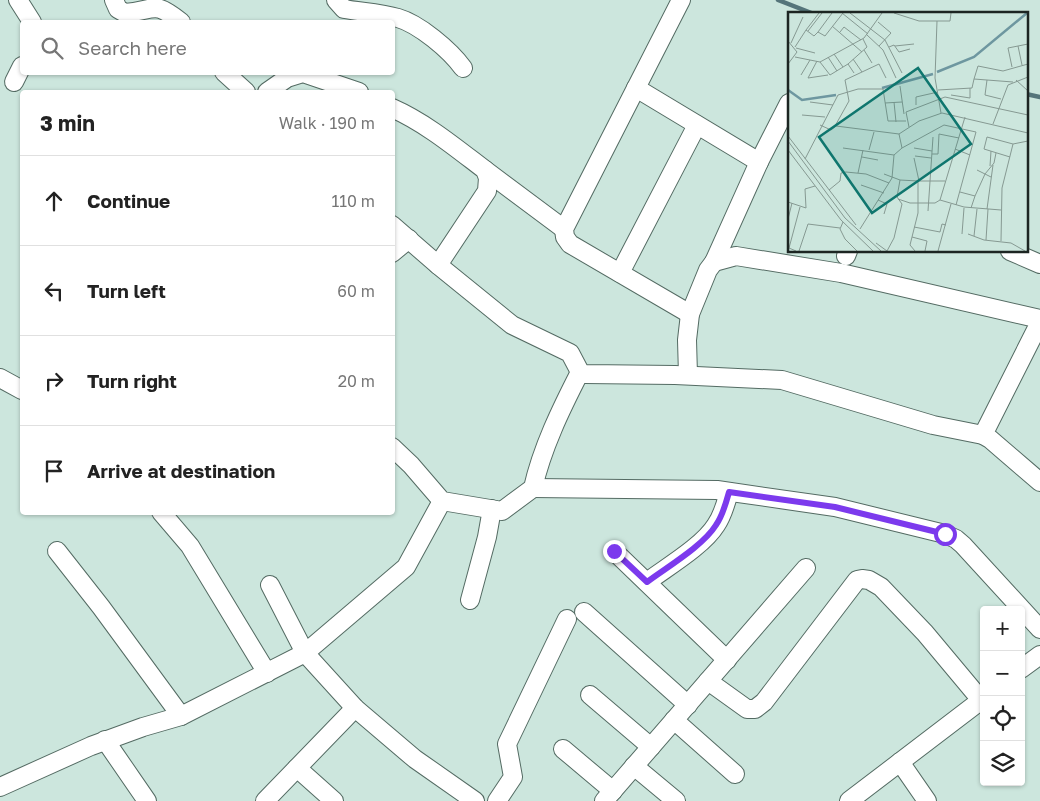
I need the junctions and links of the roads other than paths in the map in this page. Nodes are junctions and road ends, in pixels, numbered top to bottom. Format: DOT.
graph roads {
  1 [pos="18,0"];
  2 [pos="114,0"];
  3 [pos="681,0"];
  4 [pos="165,1"];
  5 [pos="340,5"];
  6 [pos="31,20"];
  7 [pos="180,20"];
  8 [pos="462,68"];
  9 [pos="20,70"];
  10 [pos="227,75"];
  11 [pos="299,75"];
  12 [pos="306,75"];
  13 [pos="14,82"];
  14 [pos="636,88"];
  15 [pos="244,90"];
  16 [pos="269,90"];
  17 [pos="353,90"];
  18 [pos="788,105"];
  19 [pos="395,109"];
  20 [pos="697,124"];
  21 [pos="759,162"];
  22 [pos="485,170"];
  23 [pos="395,227"];
  24 [pos="564,229"];
  25 [pos="409,239"];
  26 [pos="395,251"];
  27 [pos="1012,252"];
  28 [pos="714,262"];
  29 [pos="1040,264"];
  30 [pos="438,265"];
  31 [pos="620,273"];
  32 [pos="690,314"];
  33 [pos="1040,320"];
  34 [pos="580,372"];
  35 [pos="688,376"];
  36 [pos="983,435"];
  37 [pos="395,450"];
  38 [pos="1040,482"];
  39 [pos="533,488"];
  40 [pos="729,492"];
  41 [pos="442,501"];
  42 [pos="492,509"];
  43 [pos="164,515"];
  44 [pos="57,551"];
  45 [pos="614,551"];
  46 [pos="806,568"];
  47 [pos="647,582"];
  48 [pos="270,585"];
  49 [pos="470,600"];
  50 [pos="584,612"];
  51 [pos="567,619"];
  52 [pos="1040,629"];
  53 [pos="305,653"];
  54 [pos="1040,655"];
  55 [pos="727,660"];
  56 [pos="1025,666"];
  57 [pos="267,673"];
  58 [pos="708,681"];
  59 [pos="590,695"];
  60 [pos="980,697"];
  61 [pos="980,701"];
  62 [pos="688,705"];
  63 [pos="356,708"];
  64 [pos="181,716"];
  65 [pos="674,720"];
  66 [pos="105,740"];
  67 [pos="651,747"];
  68 [pos="563,749"];
  69 [pos="900,762"];
  70 [pos="634,766"];
  71 [pos="297,768"];
  72 [pos="735,774"];
  73 [pos="0,787"];
  74 [pos="609,796"];
  75 [pos="147,801"];
  76 [pos="265,801"];
  77 [pos="334,801"];
  78 [pos="475,801"];
  79 [pos="497,801"];
  80 [pos="676,801"];
  81 [pos="850,801"];
  82 [pos="928,801"];
  1 -- 6 [label="street"];
  2 -- 4 [label="street"];
  3 -- 14 [label="street"];
  4 -- 7 [label="street"];
  5 -- 8 [label="street"];
  9 -- 13 [label="street"];
  10 -- 15 [label="street"];
  11 -- 16 [label="street"];
  12 -- 17 [label="street"];
  14 -- 20 [label="street"];
  14 -- 24 [label="street"];
  18 -- 21 [label="street"];
  19 -- 22 [label="street"];
  20 -- 21 [label="street"];
  20 -- 31 [label="street"];
  21 -- 28 [label="street"];
  22 -- 24 [label="street"];
  22 -- 30 [label="street"];
  23 -- 25 [label="street"];
  24 -- 31 [label="street"];
  25 -- 26 [label="street"];
  25 -- 30 [label="street"];
  27 -- 29 [label="street"];
  28 -- 32 [label="street"];
  28 -- 33 [label="street"];
  30 -- 34 [label="street"];
  31 -- 32 [label="street"];
  32 -- 35 [label="street"];
  33 -- 36 [label="street"];
  34 -- 35 [label="street"];
  34 -- 39 [label="street"];
  35 -- 36 [label="street"];
  36 -- 38 [label="street"];
  37 -- 41 [label="street"];
  39 -- 40 [label="street"];
  39 -- 42 [label="street"];
  40 -- 47 [label="street"];
  40 -- 52 [label="street"];
  41 -- 42 [label="street"];
  41 -- 53 [label="street"];
  42 -- 49 [label="street"];
  43 -- 57 [label="street"];
  44 -- 64 [label="street"];
  45 -- 47 [label="street"];
  46 -- 55 [label="street"];
  47 -- 55 [label="street"];
  48 -- 53 [label="street"];
  50 -- 62 [label="street"];
  51 -- 79 [label="street"];
  53 -- 57 [label="street"];
  53 -- 63 [label="street"];
  54 -- 56 [label="street"];
  55 -- 58 [label="street"];
  57 -- 64 [label="street"];
  58 -- 60 [label="street"];
  58 -- 62 [label="street"];
  59 -- 67 [label="street"];
  61 -- 69 [label="street"];
  62 -- 65 [label="street"];
  63 -- 71 [label="street"];
  63 -- 78 [label="street"];
  64 -- 66 [label="street"];
  65 -- 67 [label="street"];
  65 -- 72 [label="street"];
  66 -- 73 [label="street"];
  66 -- 75 [label="street"];
  67 -- 70 [label="street"];
  68 -- 74 [label="street"];
  69 -- 81 [label="street"];
  69 -- 82 [label="street"];
  70 -- 74 [label="street"];
  70 -- 80 [label="street"];
  71 -- 76 [label="street"];
  71 -- 77 [label="street"];
}
